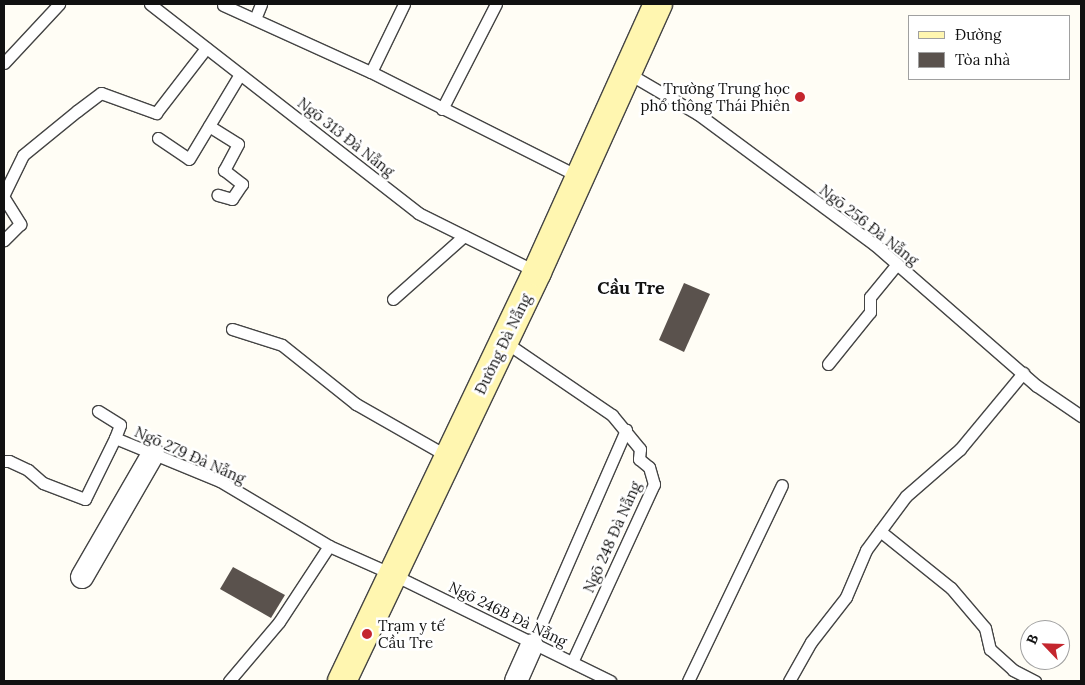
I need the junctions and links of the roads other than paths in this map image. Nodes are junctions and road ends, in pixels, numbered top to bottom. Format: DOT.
graph roads {
  1 [pos="59,4"];
  2 [pos="150,4"];
  3 [pos="223,4"];
  4 [pos="261,4"];
  5 [pos="404,4"];
  6 [pos="496,4"];
  7 [pos="658,4"];
  8 [pos="255,19"];
  9 [pos="206,48"];
  10 [pos="4,63"];
  11 [pos="371,72"];
  12 [pos="626,72"];
  13 [pos="240,74"];
  14 [pos="442,110"];
  15 [pos="209,126"];
  16 [pos="158,138"];
  17 [pos="580,176"];
  18 [pos="4,194"];
  19 [pos="218,195"];
  20 [pos="4,198"];
  21 [pos="464,236"];
  22 [pos="4,240"];
  23 [pos="897,264"];
  24 [pos="537,272"];
  25 [pos="393,299"];
  26 [pos="232,329"];
  27 [pos="505,342"];
  28 [pos="828,364"];
  29 [pos="1023,374"];
  30 [pos="98,411"];
  31 [pos="1081,416"];
  32 [pos="626,430"];
  33 [pos="115,438"];
  34 [pos="153,454"];
  35 [pos="449,456"];
  36 [pos="4,460"];
  37 [pos="782,485"];
  38 [pos="880,531"];
  39 [pos="329,546"];
  40 [pos="392,574"];
  41 [pos="82,577"];
  42 [pos="532,644"];
  43 [pos="572,662"];
  44 [pos="229,681"];
  45 [pos="342,681"];
  46 [pos="516,681"];
  47 [pos="610,681"];
  48 [pos="688,681"];
  49 [pos="789,681"];
  50 [pos="1035,681"];
  1 -- 10 [label="lane"];
  2 -- 9 [label="lane, Ngõ 313 Đà Nẵng"];
  3 -- 8 [label="lane"];
  4 -- 8 [label="lane"];
  5 -- 11 [label="lane"];
  6 -- 14 [label="lane"];
  7 -- 12 [label="main road, Đường Đà Nẵng"];
  8 -- 11 [label="lane"];
  9 -- 13 [label="lane, Ngõ 313 Đà Nẵng"];
  9 -- 18 [label="lane"];
  11 -- 14 [label="lane"];
  12 -- 17 [label="main road, Đường Đà Nẵng"];
  12 -- 23 [label="lane, Ngõ 256 Đà Nẵng"];
  13 -- 15 [label="lane"];
  13 -- 21 [label="lane, Ngõ 313 Đà Nẵng"];
  14 -- 17 [label="lane"];
  15 -- 16 [label="lane"];
  15 -- 19 [label="lane"];
  17 -- 24 [label="main road, Đường Đà Nẵng"];
  20 -- 22 [label="lane"];
  21 -- 24 [label="lane, Ngõ 313 Đà Nẵng"];
  21 -- 25 [label="lane"];
  23 -- 28 [label="lane"];
  23 -- 29 [label="lane, Ngõ 256 Đà Nẵng"];
  24 -- 27 [label="main road, Đường Đà Nẵng"];
  26 -- 35 [label="lane"];
  27 -- 32 [label="lane, Ngõ 248 Đà Nẵng"];
  27 -- 35 [label="main road, Đường Đà Nẵng"];
  29 -- 31 [label="lane, Ngõ 256 Đà Nẵng"];
  29 -- 38 [label="lane"];
  30 -- 33 [label="lane"];
  32 -- 42 [label="lane"];
  32 -- 43 [label="lane, Ngõ 248 Đà Nẵng"];
  33 -- 34 [label="lane, Ngõ 279 Đà Nẵng"];
  33 -- 36 [label="lane, Ngõ 279 Đà Nẵng"];
  34 -- 39 [label="lane, Ngõ 279 Đà Nẵng"];
  34 -- 41 [label="street"];
  35 -- 40 [label="main road, Đường Đà Nẵng"];
  37 -- 48 [label="lane"];
  38 -- 49 [label="lane"];
  38 -- 50 [label="lane"];
  39 -- 40 [label="lane, Ngõ 279 Đà Nẵng"];
  39 -- 44 [label="lane"];
  40 -- 42 [label="lane, Ngõ 246B Đà Nẵng"];
  40 -- 45 [label="main road, Đường Đà Nẵng"];
  42 -- 43 [label="lane, Ngõ 246B Đà Nẵng"];
  42 -- 46 [label="street"];
  43 -- 47 [label="lane, Ngõ 246B Đà Nẵng"];
}
